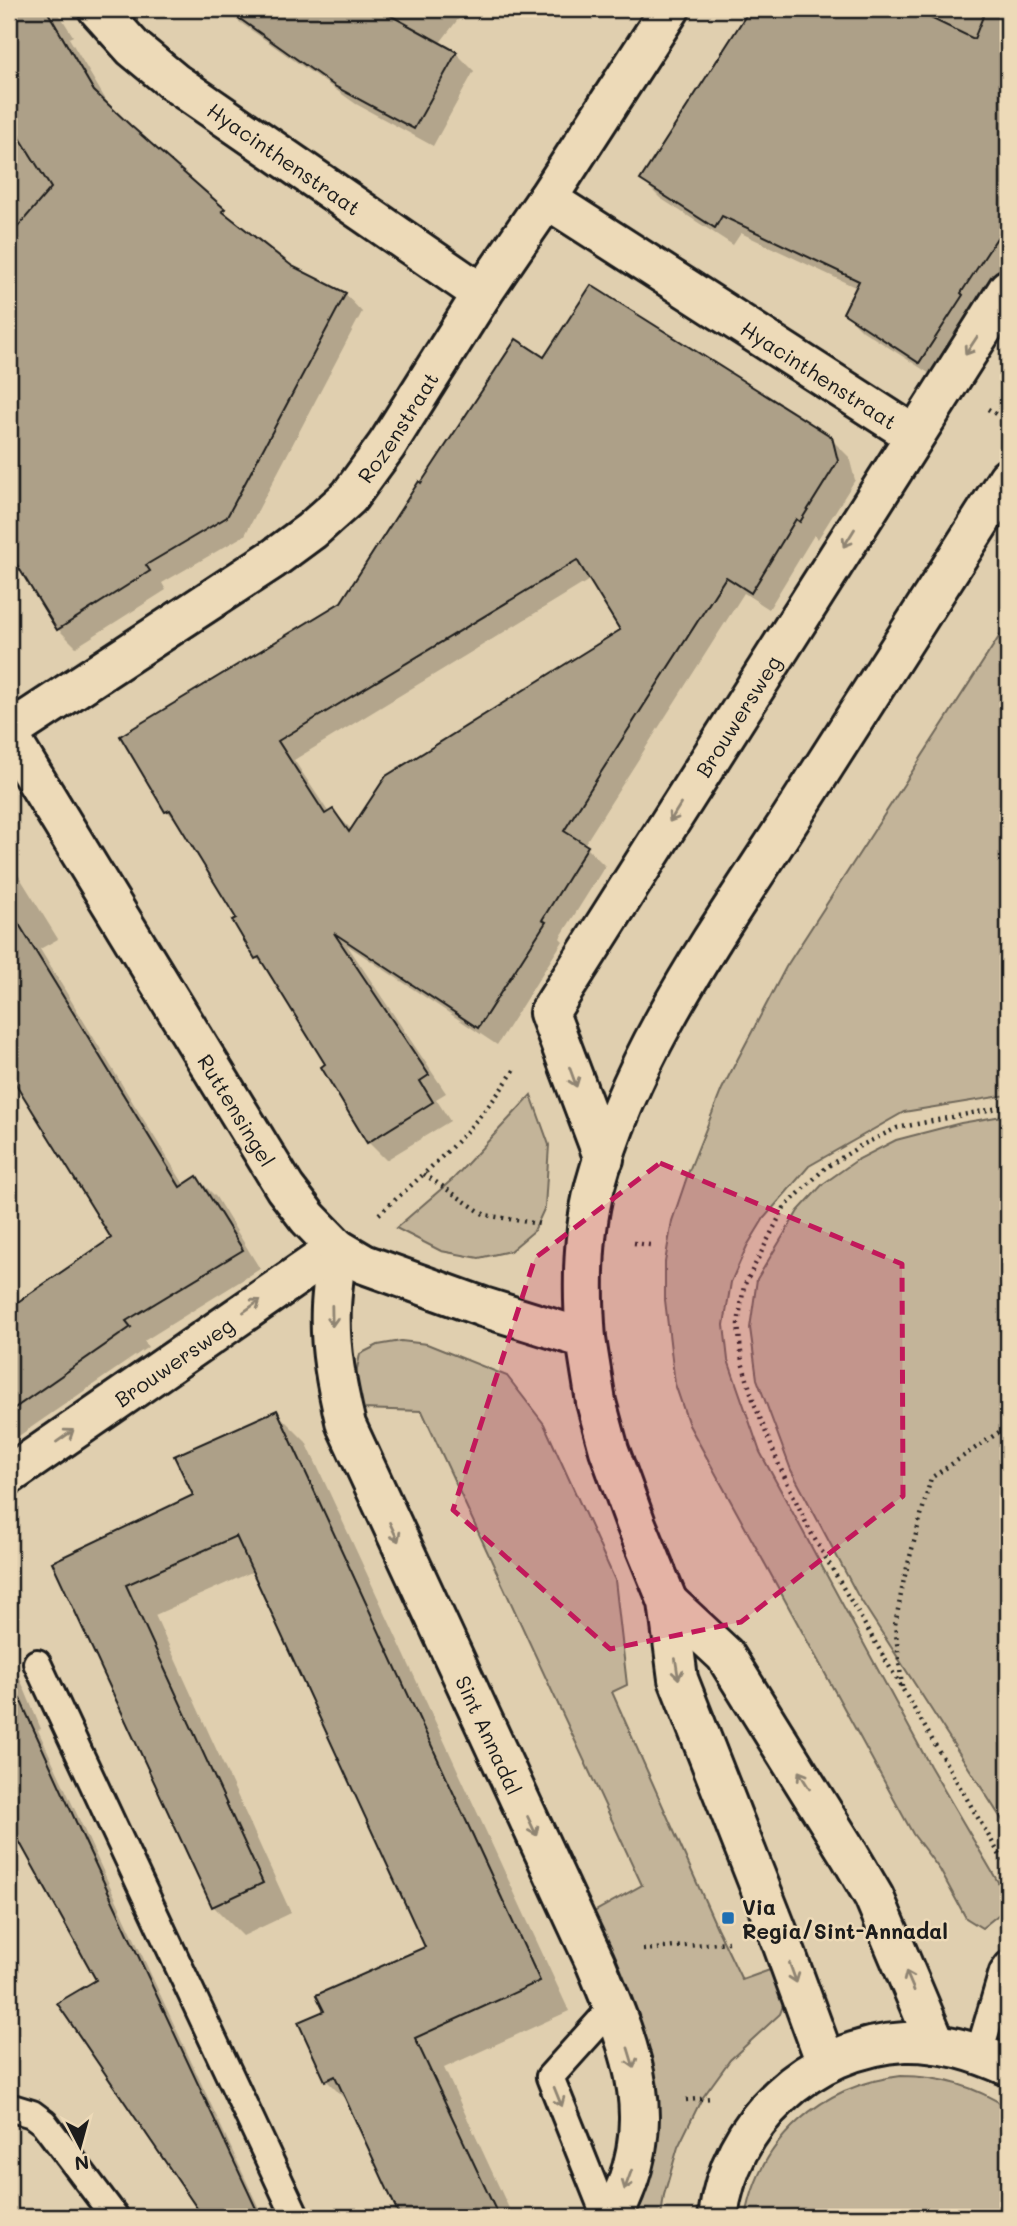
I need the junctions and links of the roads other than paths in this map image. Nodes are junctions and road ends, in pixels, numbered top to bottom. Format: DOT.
graph roads {
  1 [pos="98,9"];
  2 [pos="670,9"];
  3 [pos="547,199"];
  4 [pos="1008,289"];
  5 [pos="482,294"];
  6 [pos="914,435"];
  7 [pos="1008,478"];
  8 [pos="9,734"];
  9 [pos="604,1159"];
  10 [pos="337,1248"];
  11 [pos="586,1339"];
  12 [pos="9,1475"];
  13 [pos="668,1602"];
  14 [pos="37,1663"];
  15 [pos="1008,1965"];
  16 [pos="614,2007"];
  17 [pos="936,2044"];
  18 [pos="993,2059"];
  19 [pos="826,2063"];
  20 [pos="9,2107"];
  21 [pos="115,2217"];
  22 [pos="296,2217"];
  23 [pos="606,2217"];
  24 [pos="612,2217"];
  25 [pos="718,2217"];
  1 -- 5 [label="street, Hyacinthenstraat"];
  2 -- 3 [label="street, Rozenstraat"];
  3 -- 5 [label="street, Rozenstraat"];
  3 -- 6 [label="street, Hyacinthenstraat"];
  4 -- 6 [label="street, Brouwersweg, one-way"];
  5 -- 8 [label="street, Rozenstraat"];
  6 -- 9 [label="street, Brouwersweg, one-way"];
  7 -- 9 [label="street"];
  8 -- 10 [label="street, Ruttensingel"];
  9 -- 11 [label="street"];
  10 -- 11 [label="street, Ruttensingel"];
  12 -- 10 [label="street, Brouwersweg, one-way"];
  10 -- 16 [label="street, Sint Annadal, one-way"];
  11 -- 13 [label="street"];
  17 -- 13 [label="street, one-way"];
  13 -- 19 [label="street, one-way"];
  14 -- 22 [label="lane"];
  15 -- 18 [label="lane"];
  16 -- 23 [label="lane, one-way"];
  16 -- 24 [label="street, Sint Annadal, one-way"];
  17 -- 18 [label="street"];
  17 -- 19 [label="street"];
  19 -- 25 [label="street"];
  20 -- 21 [label="lane"];
}
